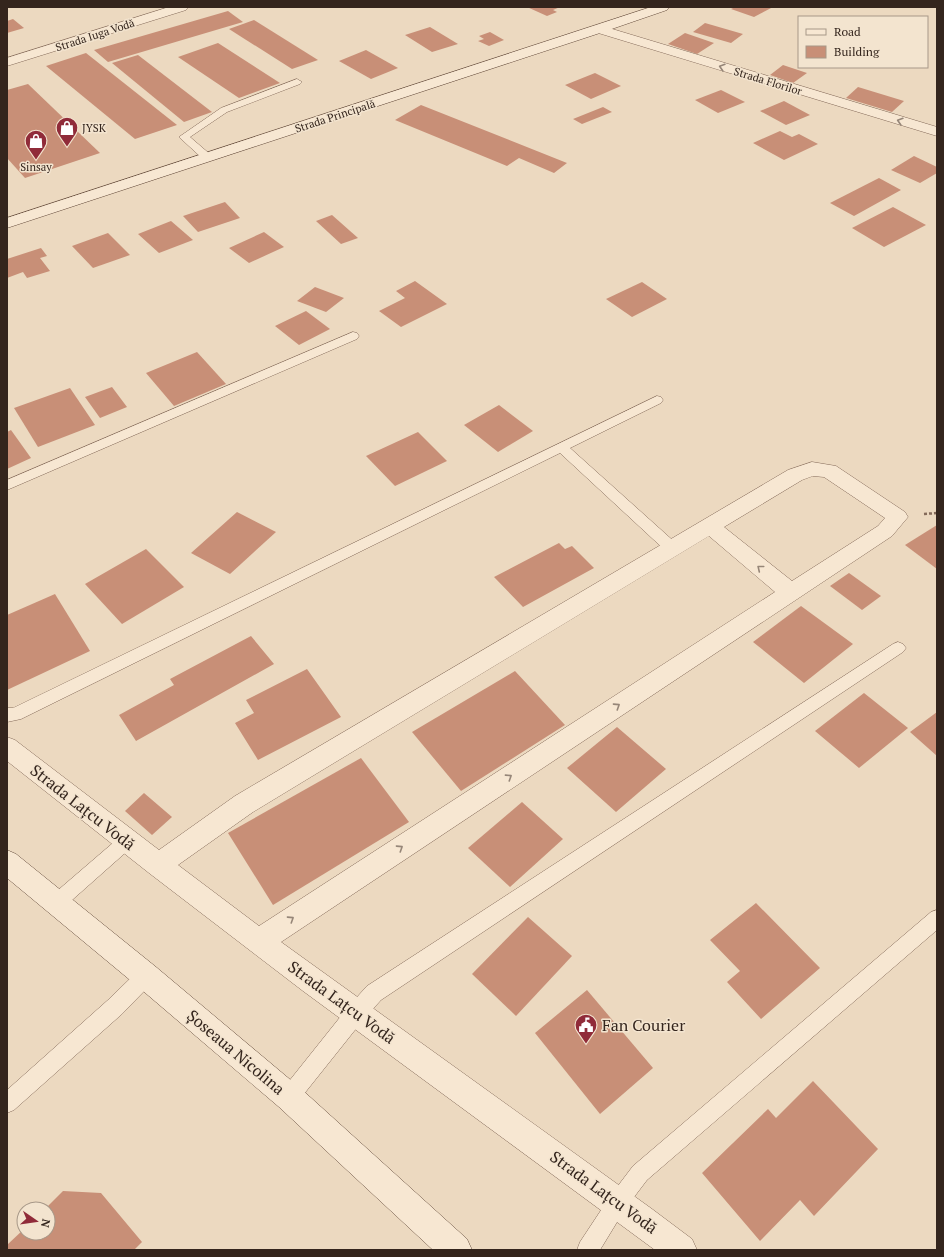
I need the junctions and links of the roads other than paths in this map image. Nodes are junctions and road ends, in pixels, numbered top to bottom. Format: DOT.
graph roads {
  1 [pos="182,7"];
  2 [pos="662,7"];
  3 [pos="599,29"];
  4 [pos="7,62"];
  5 [pos="297,82"];
  6 [pos="937,132"];
  7 [pos="207,157"];
  8 [pos="7,223"];
  9 [pos="353,336"];
  10 [pos="657,400"];
  11 [pos="561,447"];
  12 [pos="7,485"];
  13 [pos="710,526"];
  14 [pos="673,549"];
  15 [pos="790,592"];
  16 [pos="898,648"];
  17 [pos="7,714"];
  18 [pos="7,747"];
  19 [pos="127,841"];
  20 [pos="7,862"];
  21 [pos="158,864"];
  22 [pos="56,903"];
  23 [pos="937,918"];
  24 [pos="259,941"];
  25 [pos="146,976"];
  26 [pos="356,1013"];
  27 [pos="289,1097"];
  28 [pos="7,1103"];
  29 [pos="618,1202"];
  30 [pos="456,1250"];
  31 [pos="588,1250"];
  32 [pos="681,1250"];
  1 -- 4 [label="street, Strada Iuga Vodă"];
  2 -- 3 [label="street, Strada Principală"];
  6 -- 3 [label="street, Strada Florilor, one-way"];
  3 -- 7 [label="street, Strada Principală"];
  5 -- 7 [label="lane"];
  7 -- 8 [label="street, Strada Principală"];
  9 -- 12 [label="lane"];
  10 -- 11 [label="lane"];
  11 -- 14 [label="lane"];
  11 -- 17 [label="lane"];
  13 -- 14 [label="street"];
  15 -- 13 [label="street, one-way"];
  13 -- 15 [label="street"];
  14 -- 21 [label="street"];
  24 -- 15 [label="street, one-way"];
  16 -- 26 [label="lane"];
  18 -- 19 [label="street, Strada Lațcu Vodă"];
  19 -- 21 [label="street, Strada Lațcu Vodă"];
  19 -- 22 [label="lane"];
  20 -- 22 [label="street, Șoseaua Nicolina"];
  21 -- 24 [label="street, Strada Lațcu Vodă"];
  22 -- 25 [label="street, Șoseaua Nicolina"];
  23 -- 29 [label="lane"];
  24 -- 26 [label="street, Strada Lațcu Vodă"];
  25 -- 27 [label="street, Șoseaua Nicolina"];
  25 -- 28 [label="lane"];
  26 -- 27 [label="lane"];
  26 -- 29 [label="street, Strada Lațcu Vodă"];
  27 -- 30 [label="street, Șoseaua Nicolina"];
  29 -- 31 [label="lane"];
  29 -- 32 [label="street, Strada Lațcu Vodă"];
}
